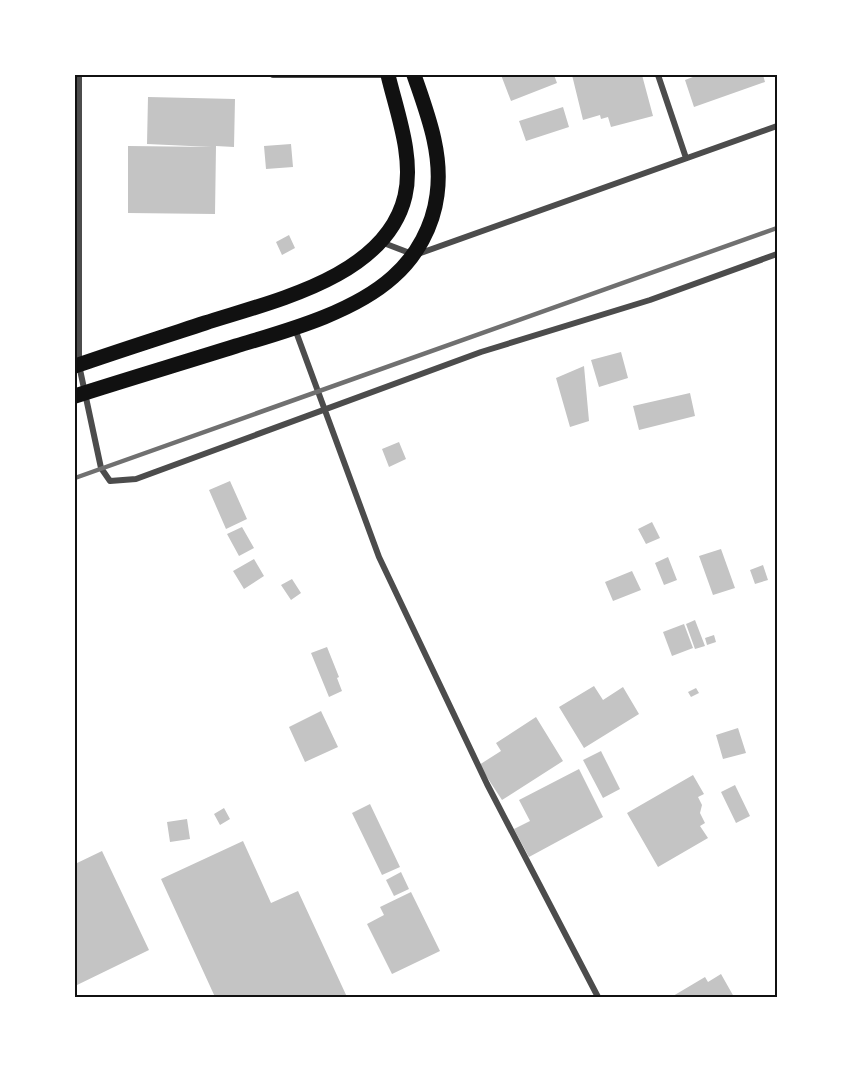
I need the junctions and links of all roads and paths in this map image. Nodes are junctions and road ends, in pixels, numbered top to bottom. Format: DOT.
graph roads {
  1 [pos="78,75"];
  2 [pos="273,75"];
  3 [pos="389,75"];
  4 [pos="414,75"];
  5 [pos="658,75"];
  6 [pos="777,126"];
  7 [pos="686,158"];
  8 [pos="381,242"];
  9 [pos="777,254"];
  10 [pos="415,255"];
  11 [pos="294,328"];
  12 [pos="77,366"];
  13 [pos="80,395"];
  14 [pos="324,411"];
  15 [pos="598,997"];
  1 -- 12 [label="street"];
  2 -- 3 [label="street"];
  3 -- 8 [label="main road"];
  4 -- 10 [label="main road"];
  5 -- 7 [label="street"];
  6 -- 7 [label="street"];
  7 -- 10 [label="street"];
  8 -- 10 [label="street"];
  8 -- 12 [label="main road"];
  9 -- 14 [label="street"];
  10 -- 11 [label="main road"];
  11 -- 13 [label="main road"];
  11 -- 14 [label="street"];
  12 -- 13 [label="street"];
  13 -- 14 [label="street"];
  14 -- 15 [label="street"];
}
